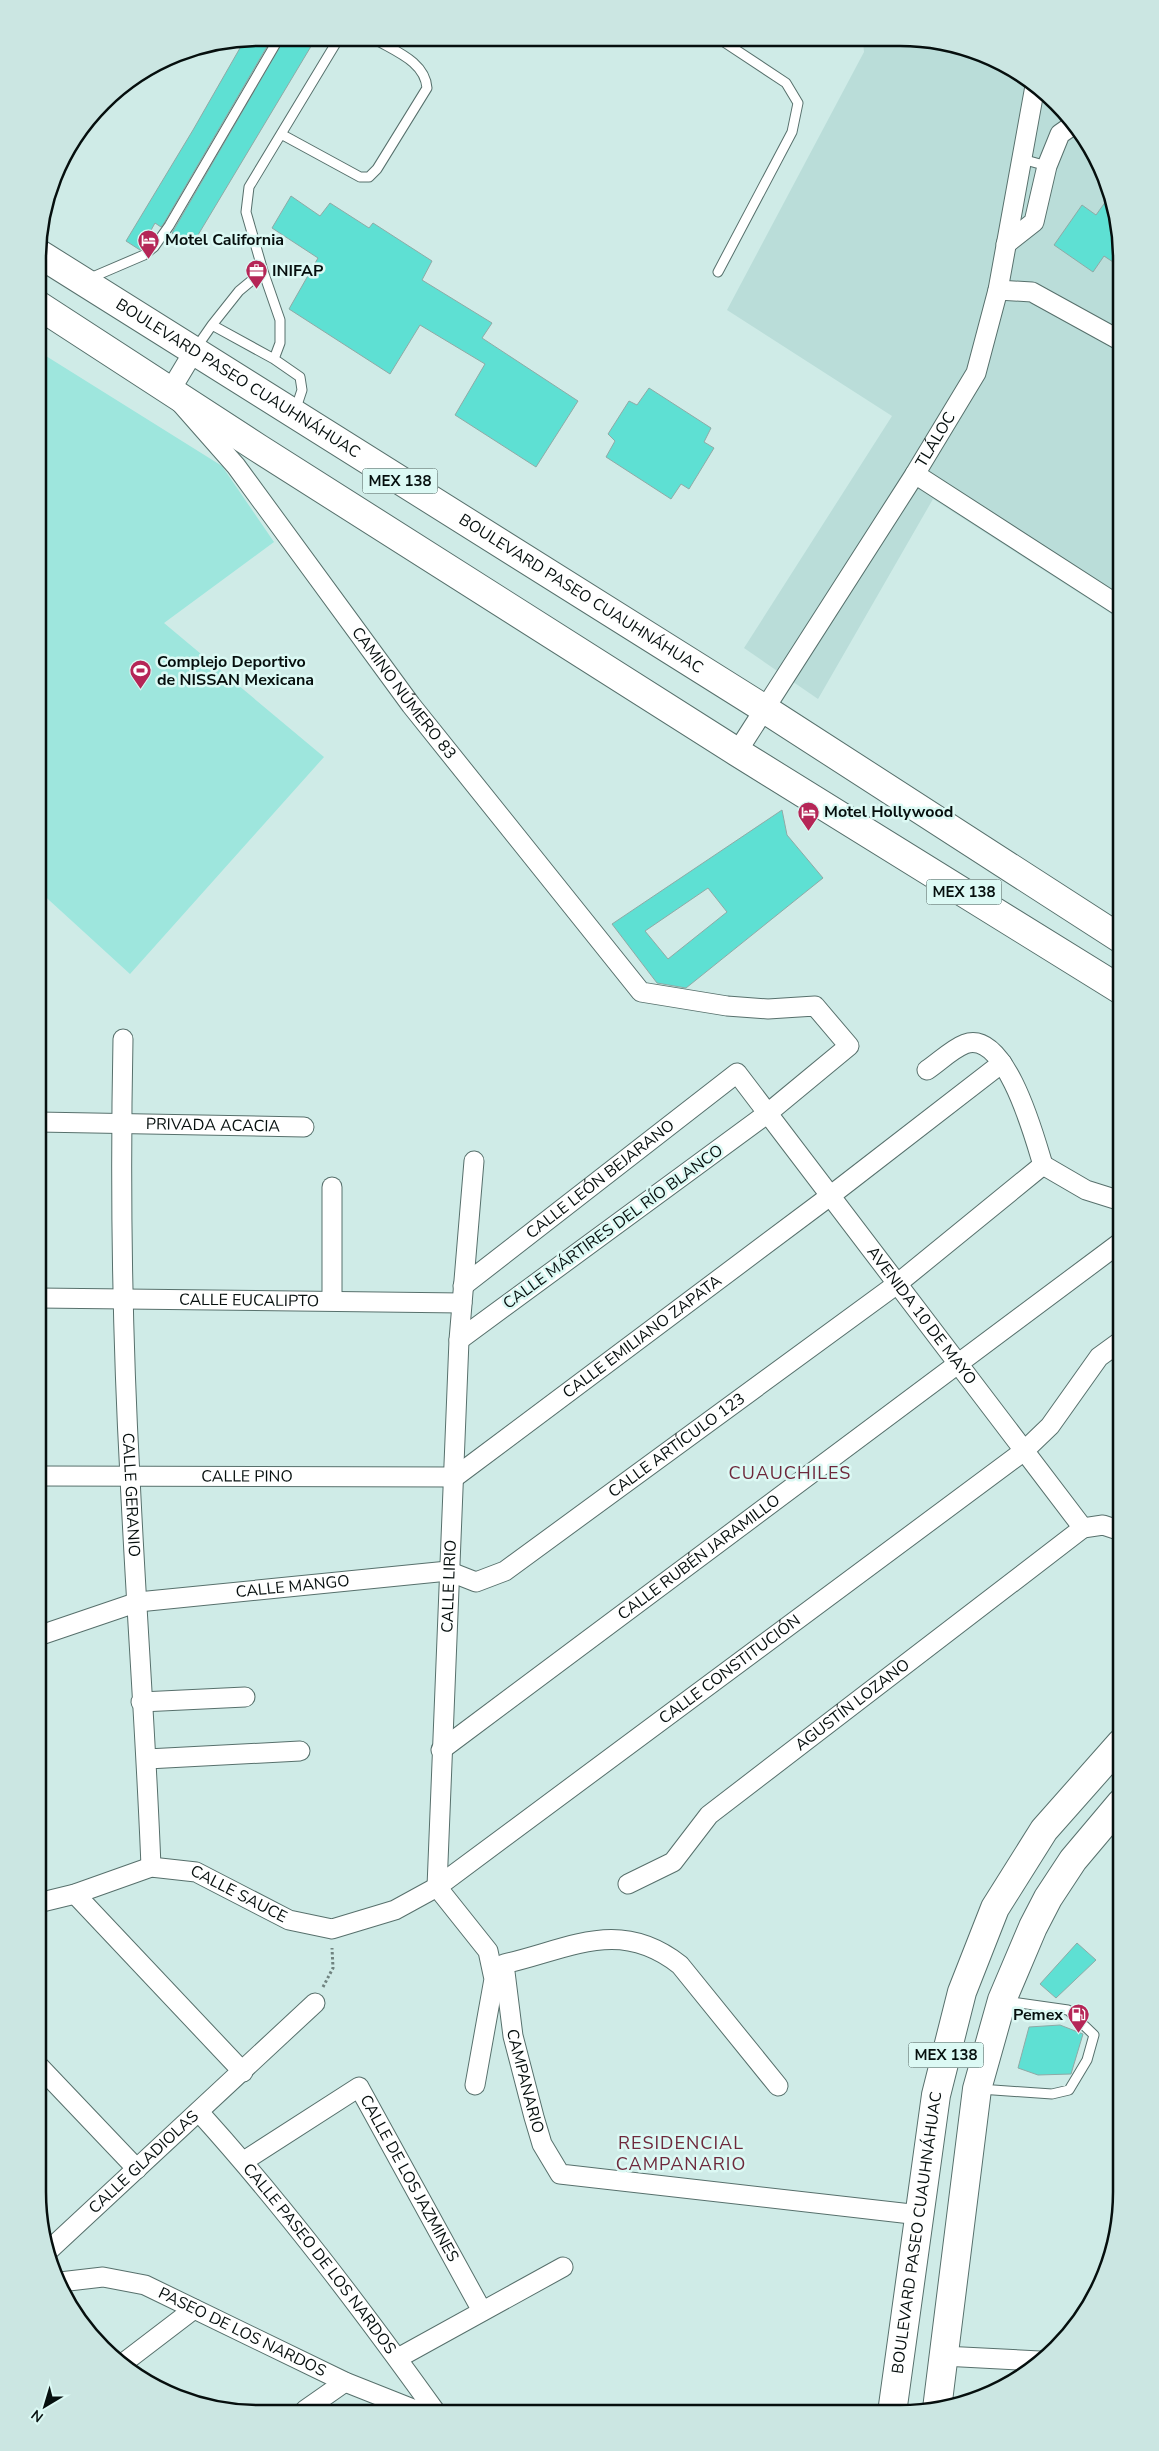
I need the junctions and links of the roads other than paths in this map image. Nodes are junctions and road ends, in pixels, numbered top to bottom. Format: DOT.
graph roads {
  1 [pos="274,46"];
  2 [pos="334,46"];
  3 [pos="386,46"];
  4 [pos="730,46"];
  5 [pos="1034,94"];
  6 [pos="1068,128"];
  7 [pos="281,134"];
  8 [pos="1022,159"];
  9 [pos="1047,166"];
  10 [pos="1006,244"];
  11 [pos="46,258"];
  12 [pos="263,270"];
  13 [pos="718,272"];
  14 [pos="84,282"];
  15 [pos="998,290"];
  16 [pos="46,310"];
  17 [pos="212,324"];
  18 [pos="1113,336"];
  19 [pos="194,351"];
  20 [pos="274,359"];
  21 [pos="170,391"];
  22 [pos="294,414"];
  23 [pos="915,474"];
  24 [pos="1113,595"];
  25 [pos="764,708"];
  26 [pos="737,752"];
  27 [pos="1113,934"];
  28 [pos="1113,985"];
  29 [pos="641,992"];
  30 [pos="123,1039"];
  31 [pos="1002,1063"];
  32 [pos="927,1070"];
  33 [pos="737,1073"];
  34 [pos="768,1113"];
  35 [pos="46,1122"];
  36 [pos="121,1123"];
  37 [pos="304,1127"];
  38 [pos="474,1161"];
  39 [pos="1043,1165"];
  40 [pos="332,1187"];
  41 [pos="830,1196"];
  42 [pos="1113,1198"];
  43 [pos="1113,1248"];
  44 [pos="897,1284"];
  45 [pos="462,1294"];
  46 [pos="46,1298"];
  47 [pos="122,1300"];
  48 [pos="332,1300"];
  49 [pos="459,1340"];
  50 [pos="1113,1347"];
  51 [pos="958,1364"];
  52 [pos="1024,1451"];
  53 [pos="46,1476"];
  54 [pos="130,1477"];
  55 [pos="455,1477"];
  56 [pos="1083,1528"];
  57 [pos="1113,1528"];
  58 [pos="448,1571"];
  59 [pos="138,1602"];
  60 [pos="46,1633"];
  61 [pos="245,1697"];
  62 [pos="141,1702"];
  63 [pos="441,1750"];
  64 [pos="300,1752"];
  65 [pos="1113,1752"];
  66 [pos="147,1759"];
  67 [pos="1113,1812"];
  68 [pos="151,1868"];
  69 [pos="628,1884"];
  70 [pos="436,1887"];
  71 [pos="75,1894"];
  72 [pos="46,1901"];
  73 [pos="1002,2000"];
  74 [pos="315,2003"];
  75 [pos="243,2072"];
  76 [pos="46,2073"];
  77 [pos="475,2085"];
  78 [pos="778,2086"];
  79 [pos="977,2089"];
  80 [pos="200,2112"];
  81 [pos="244,2161"];
  82 [pos="137,2169"];
  83 [pos="920,2215"];
  84 [pos="53,2245"];
  85 [pos="563,2267"];
  86 [pos="66,2281"];
  87 [pos="194,2310"];
  88 [pos="482,2311"];
  89 [pos="943,2356"];
  90 [pos="398,2358"];
  91 [pos="128,2359"];
  92 [pos="1030,2360"];
  93 [pos="345,2382"];
  94 [pos="938,2401"];
  95 [pos="313,2405"];
  96 [pos="405,2405"];
  97 [pos="431,2405"];
  98 [pos="893,2405"];
  1 -- 14 [label="lane"];
  2 -- 7 [label="lane"];
  3 -- 7 [label="lane"];
  4 -- 13 [label="lane"];
  5 -- 8 [label="street, TLÁLOC"];
  6 -- 9 [label="street"];
  7 -- 12 [label="lane"];
  8 -- 9 [label="lane"];
  8 -- 10 [label="street, TLÁLOC"];
  9 -- 10 [label="street"];
  10 -- 15 [label="street, TLÁLOC"];
  11 -- 14 [label="main road, BOULEVARD PASEO CUAUHNÁHUAC / MEX 138"];
  12 -- 17 [label="lane"];
  12 -- 20 [label="lane"];
  14 -- 19 [label="main road, BOULEVARD PASEO CUAUHNÁHUAC / MEX 138"];
  15 -- 18 [label="street"];
  15 -- 23 [label="street, TLÁLOC"];
  16 -- 21 [label="main road, MEX 138"];
  17 -- 19 [label="lane"];
  17 -- 20 [label="lane"];
  19 -- 21 [label="street"];
  19 -- 22 [label="main road, BOULEVARD PASEO CUAUHNÁHUAC / MEX 138"];
  20 -- 22 [label="lane"];
  21 -- 26 [label="main road, MEX 138"];
  21 -- 29 [label="street, CAMINO NÚMERO 83"];
  22 -- 25 [label="main road, BOULEVARD PASEO CUAUHNÁHUAC / MEX 138"];
  23 -- 24 [label="street"];
  23 -- 25 [label="street, TLÁLOC"];
  25 -- 26 [label="street, TLÁLOC"];
  25 -- 27 [label="main road, BOULEVARD PASEO CUAUHNÁHUAC / MEX 138"];
  26 -- 28 [label="main road, MEX 138"];
  29 -- 34 [label="street, CALLE MÁRTIRES DEL RÍO BLANCO"];
  30 -- 36 [label="street, CALLE GERANIO"];
  31 -- 32 [label="street"];
  31 -- 39 [label="street"];
  31 -- 41 [label="street, CALLE EMILIANO ZAPATA"];
  33 -- 34 [label="street, AVENIDA 10 DE MAYO"];
  33 -- 45 [label="street, CALLE LEÓN BEJARANO"];
  34 -- 41 [label="street, AVENIDA 10 DE MAYO"];
  34 -- 49 [label="street, CALLE MÁRTIRES DEL RÍO BLANCO"];
  35 -- 36 [label="street, PRIVADA ACACIA"];
  36 -- 37 [label="street, PRIVADA ACACIA"];
  36 -- 47 [label="street, CALLE GERANIO"];
  38 -- 45 [label="street, CALLE LIRIO"];
  39 -- 42 [label="street"];
  39 -- 44 [label="street, CALLE ARTÍCULO 123"];
  40 -- 48 [label="street"];
  41 -- 44 [label="street, AVENIDA 10 DE MAYO"];
  41 -- 55 [label="street, CALLE EMILIANO ZAPATA"];
  43 -- 51 [label="street, CALLE RUBÉN JARAMILLO"];
  44 -- 51 [label="street, AVENIDA 10 DE MAYO"];
  44 -- 58 [label="street, CALLE ARTÍCULO 123"];
  45 -- 48 [label="street, CALLE EUCALIPTO"];
  45 -- 49 [label="street, CALLE LIRIO"];
  46 -- 47 [label="street, CALLE EUCALIPTO"];
  47 -- 48 [label="street, CALLE EUCALIPTO"];
  47 -- 54 [label="street, CALLE GERANIO"];
  49 -- 55 [label="street, CALLE LIRIO"];
  50 -- 52 [label="street, CALLE CONSTITUCIÓN"];
  51 -- 52 [label="street, AVENIDA 10 DE MAYO"];
  51 -- 63 [label="street, CALLE RUBÉN JARAMILLO"];
  52 -- 56 [label="street, AVENIDA 10 DE MAYO"];
  52 -- 70 [label="street, CALLE CONSTITUCIÓN"];
  53 -- 54 [label="street, CALLE PINO"];
  54 -- 55 [label="street, CALLE PINO"];
  54 -- 59 [label="street, CALLE GERANIO"];
  55 -- 58 [label="street, CALLE LIRIO"];
  56 -- 57 [label="street"];
  56 -- 69 [label="street, AGUSTÍN LOZANO"];
  58 -- 59 [label="street, CALLE MANGO"];
  58 -- 63 [label="street, CALLE LIRIO"];
  59 -- 60 [label="street, CALLE MANGO"];
  59 -- 62 [label="street, CALLE GERANIO"];
  61 -- 62 [label="street"];
  62 -- 66 [label="street, CALLE GERANIO"];
  63 -- 70 [label="street, CALLE LIRIO"];
  64 -- 66 [label="street"];
  65 -- 83 [label="main road, BOULEVARD PASEO CUAUHNÁHUAC / MEX 138"];
  66 -- 68 [label="street, CALLE GERANIO"];
  67 -- 73 [label="main road, MEX 138"];
  68 -- 70 [label="street, CALLE SAUCE"];
  68 -- 71 [label="street, CALLE SAUCE"];
  70 -- 77 [label="street"];
  71 -- 72 [label="street, CALLE SAUCE"];
  71 -- 75 [label="street"];
  73 -- 79 [label="main road, MEX 138"];
  73 -- 79 [label="lane"];
  74 -- 75 [label="street, CALLE GLADIOLAS"];
  75 -- 80 [label="street, CALLE GLADIOLAS"];
  76 -- 82 [label="street"];
  78 -- 83 [label="street, CAMPANARIO"];
  79 -- 89 [label="main road, MEX 138"];
  80 -- 81 [label="street, CALLE PASEO DE LOS NARDOS"];
  80 -- 82 [label="street, CALLE GLADIOLAS"];
  81 -- 88 [label="street, CALLE DE LOS JAZMINES"];
  81 -- 90 [label="street, CALLE PASEO DE LOS NARDOS"];
  82 -- 84 [label="street, CALLE GLADIOLAS"];
  83 -- 98 [label="main road, BOULEVARD PASEO CUAUHNÁHUAC / MEX 138"];
  85 -- 88 [label="street"];
  86 -- 87 [label="street, PASEO DE LOS NARDOS"];
  87 -- 91 [label="street"];
  87 -- 93 [label="street, PASEO DE LOS NARDOS"];
  88 -- 90 [label="street"];
  89 -- 92 [label="street"];
  89 -- 94 [label="main road, MEX 138"];
  90 -- 97 [label="street, CALLE PASEO DE LOS NARDOS"];
  93 -- 95 [label="street"];
  93 -- 96 [label="street, PASEO DE LOS NARDOS"];
}
